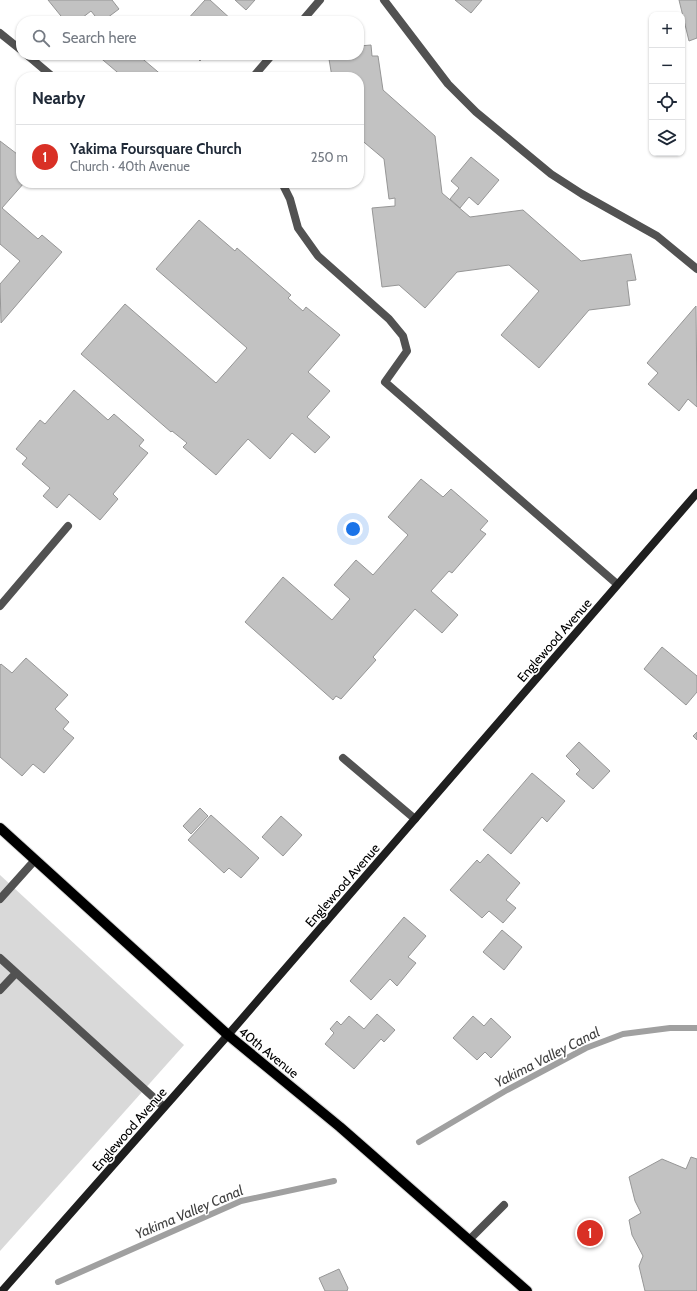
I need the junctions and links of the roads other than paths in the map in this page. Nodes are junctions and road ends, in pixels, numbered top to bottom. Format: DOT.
graph roads {
  1 [pos="320,0"];
  2 [pos="384,0"];
  3 [pos="306,16"];
  4 [pos="0,33"];
  5 [pos="16,46"];
  6 [pos="33,60"];
  7 [pos="268,60"];
  8 [pos="48,72"];
  9 [pos="257,72"];
  10 [pos="284,188"];
  11 [pos="697,269"];
  12 [pos="697,493"];
  13 [pos="68,526"];
  14 [pos="617,584"];
  15 [pos="0,606"];
  16 [pos="342,758"];
  17 [pos="415,819"];
  18 [pos="0,828"];
  19 [pos="35,860"];
  20 [pos="0,899"];
  21 [pos="0,958"];
  22 [pos="16,972"];
  23 [pos="0,990"];
  24 [pos="228,1035"];
  25 [pos="164,1107"];
  26 [pos="504,1205"];
  27 [pos="469,1240"];
  28 [pos="2,1291"];
  29 [pos="527,1291"];
  1 -- 3 [label="street"];
  2 -- 11 [label="street"];
  4 -- 5 [label="street"];
  6 -- 8 [label="street"];
  7 -- 9 [label="street"];
  10 -- 14 [label="street"];
  12 -- 14 [label="street, Englewood Avenue"];
  13 -- 15 [label="street"];
  14 -- 17 [label="street, Englewood Avenue"];
  16 -- 17 [label="street"];
  17 -- 24 [label="street, Englewood Avenue"];
  18 -- 19 [label="main road, 40th Avenue"];
  19 -- 20 [label="street"];
  19 -- 24 [label="main road, 40th Avenue"];
  21 -- 22 [label="street"];
  22 -- 23 [label="street"];
  22 -- 25 [label="street"];
  24 -- 25 [label="street, Englewood Avenue"];
  24 -- 27 [label="main road, 40th Avenue"];
  25 -- 28 [label="street, Englewood Avenue"];
  26 -- 27 [label="street"];
  27 -- 29 [label="main road, 40th Avenue"];
}
